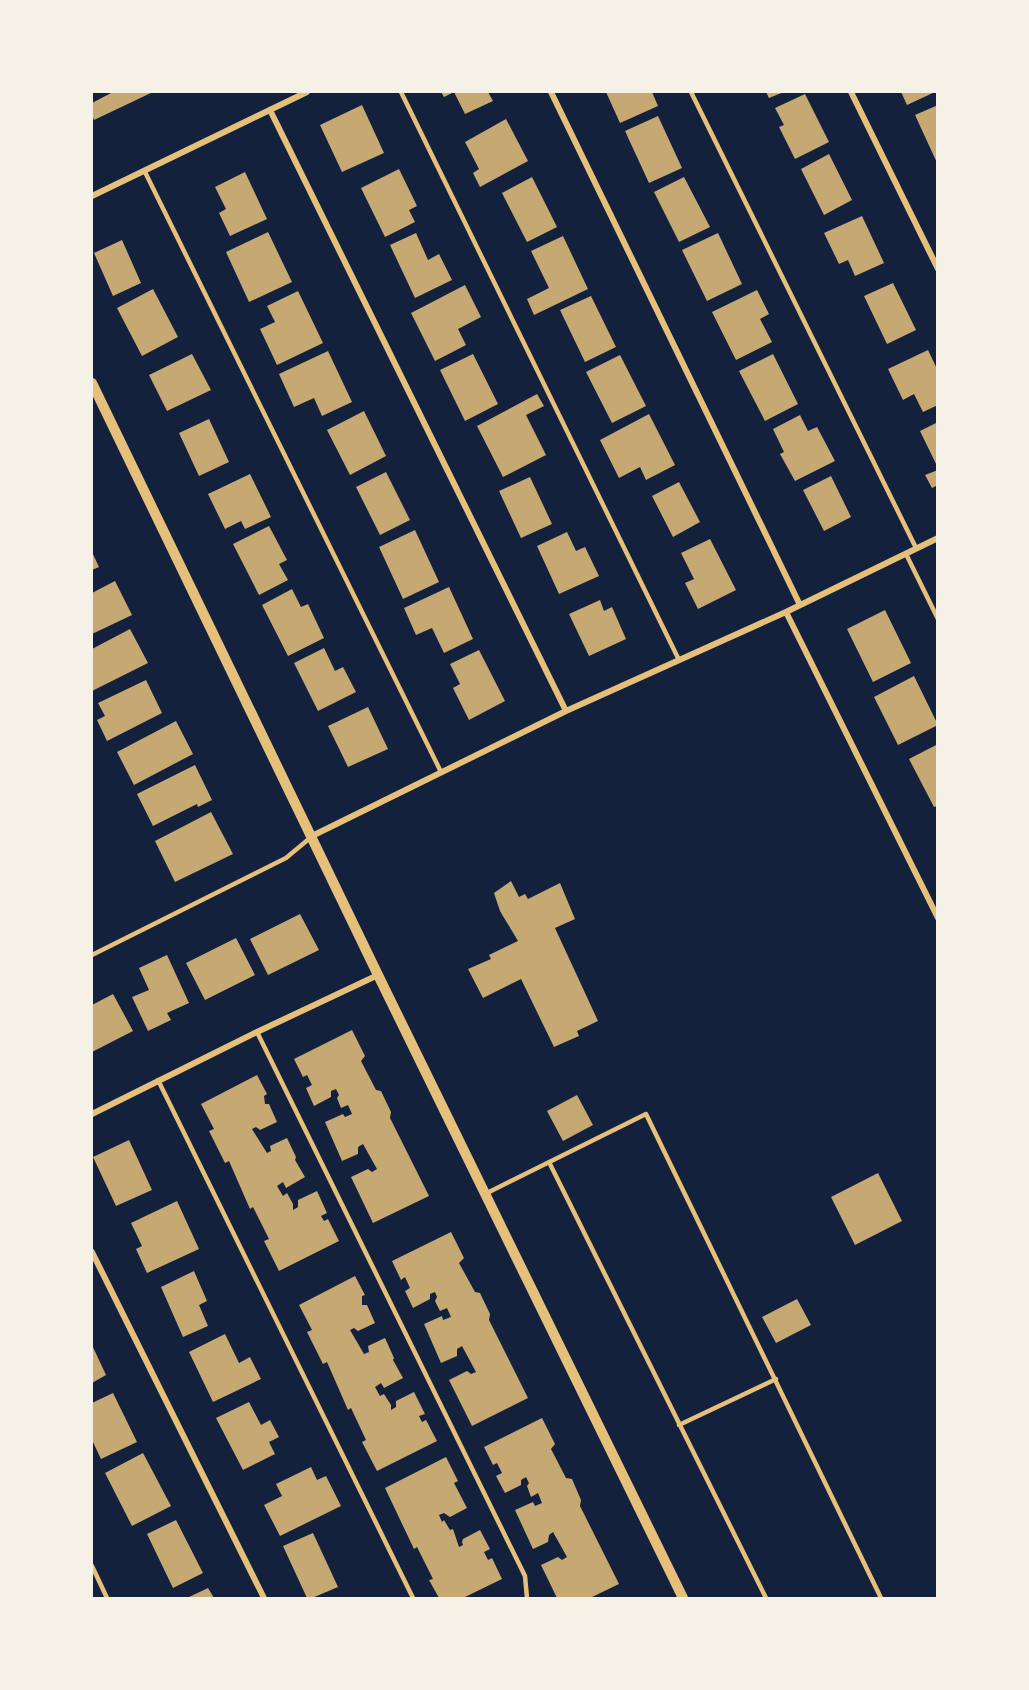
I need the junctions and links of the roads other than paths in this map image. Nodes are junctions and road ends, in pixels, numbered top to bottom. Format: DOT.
graph roads {
  1 [pos="307,92"];
  2 [pos="401,92"];
  3 [pos="551,92"];
  4 [pos="691,92"];
  5 [pos="851,92"];
  6 [pos="270,110"];
  7 [pos="144,170"];
  8 [pos="92,196"];
  9 [pos="938,269"];
  10 [pos="92,383"];
  11 [pos="938,538"];
  12 [pos="916,548"];
  13 [pos="906,554"];
  14 [pos="800,605"];
  15 [pos="786,612"];
  16 [pos="938,619"];
  17 [pos="679,660"];
  18 [pos="566,711"];
  19 [pos="441,772"];
  20 [pos="312,836"];
  21 [pos="938,918"];
  22 [pos="92,954"];
  23 [pos="378,975"];
  24 [pos="257,1032"];
  25 [pos="158,1080"];
  26 [pos="92,1114"];
  27 [pos="549,1162"];
  28 [pos="485,1194"];
  29 [pos="92,1252"];
  30 [pos="776,1379"];
  31 [pos="680,1425"];
  32 [pos="92,1566"];
  33 [pos="107,1599"];
  34 [pos="264,1599"];
  35 [pos="413,1599"];
  36 [pos="527,1599"];
  37 [pos="683,1599"];
  38 [pos="766,1599"];
  39 [pos="881,1599"];
  1 -- 6 [label="street"];
  2 -- 17 [label="lane"];
  3 -- 14 [label="street"];
  4 -- 12 [label="lane"];
  5 -- 9 [label="street"];
  6 -- 7 [label="street"];
  6 -- 18 [label="street"];
  7 -- 8 [label="street"];
  7 -- 19 [label="lane"];
  10 -- 20 [label="street"];
  11 -- 12 [label="street"];
  12 -- 13 [label="street"];
  13 -- 14 [label="street"];
  13 -- 16 [label="lane"];
  14 -- 15 [label="street"];
  15 -- 17 [label="street"];
  15 -- 21 [label="street"];
  17 -- 18 [label="street"];
  18 -- 19 [label="street"];
  19 -- 20 [label="street"];
  20 -- 22 [label="lane"];
  20 -- 23 [label="street"];
  23 -- 24 [label="street"];
  23 -- 28 [label="street"];
  24 -- 25 [label="street"];
  24 -- 36 [label="lane"];
  25 -- 26 [label="street"];
  25 -- 35 [label="lane"];
  27 -- 28 [label="lane"];
  27 -- 30 [label="lane"];
  27 -- 31 [label="lane"];
  28 -- 37 [label="street"];
  29 -- 34 [label="street"];
  30 -- 31 [label="lane"];
  30 -- 39 [label="lane"];
  31 -- 38 [label="lane"];
  32 -- 33 [label="lane"];
}
